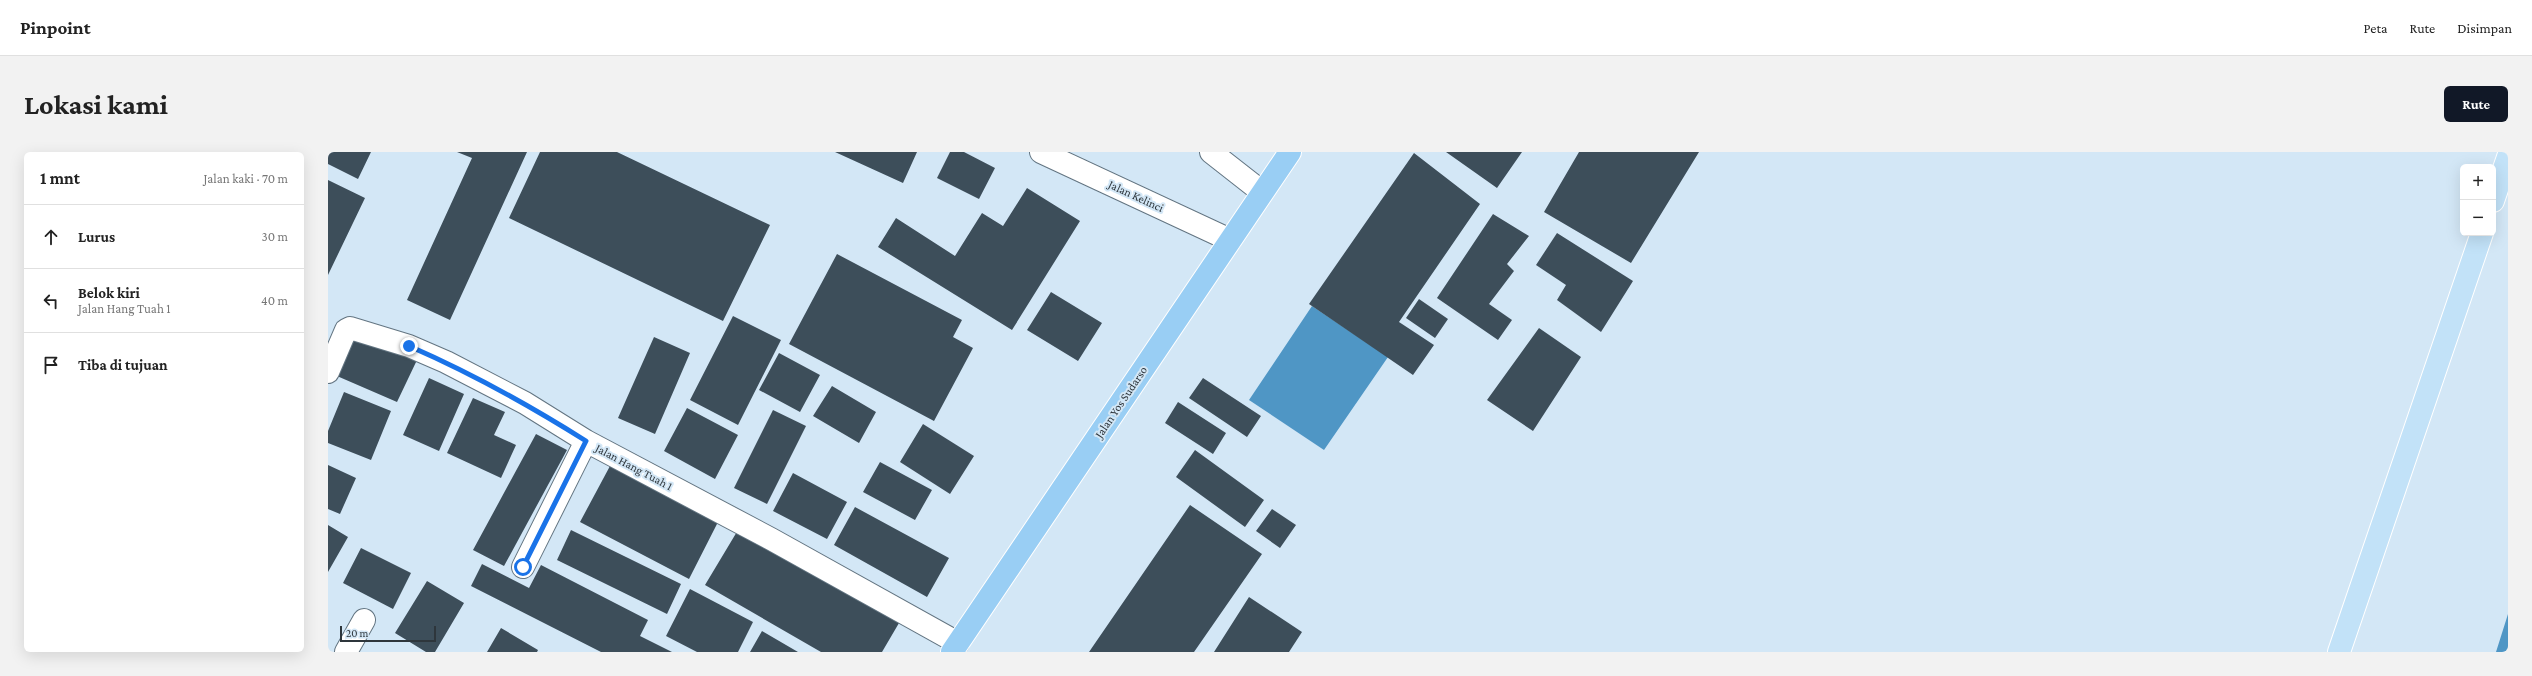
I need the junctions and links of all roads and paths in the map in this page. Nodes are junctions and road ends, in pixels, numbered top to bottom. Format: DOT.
graph roads {
  1 [pos="1041,152"];
  2 [pos="1211,152"];
  3 [pos="1290,152"];
  4 [pos="2508,157"];
  5 [pos="1262,192"];
  6 [pos="2493,200"];
  7 [pos="2481,236"];
  8 [pos="1230,240"];
  9 [pos="328,372"];
  10 [pos="586,441"];
  11 [pos="523,567"];
  12 [pos="364,620"];
  13 [pos="955,648"];
  14 [pos="346,652"];
  15 [pos="2339,652"];
  1 -- 8 [label="street, Jalan Kelinci"];
  2 -- 5 [label="street"];
  3 -- 5 [label="highway, Jalan Yos Sudarso"];
  4 -- 6 [label="main road"];
  5 -- 8 [label="highway, Jalan Yos Sudarso"];
  7 -- 15 [label="main road"];
  8 -- 13 [label="highway, Jalan Yos Sudarso"];
  9 -- 10 [label="street, Jalan Hang Tuah 1"];
  10 -- 11 [label="street"];
  10 -- 13 [label="street, Jalan Hang Tuah 1"];
  12 -- 14 [label="street"];
}
